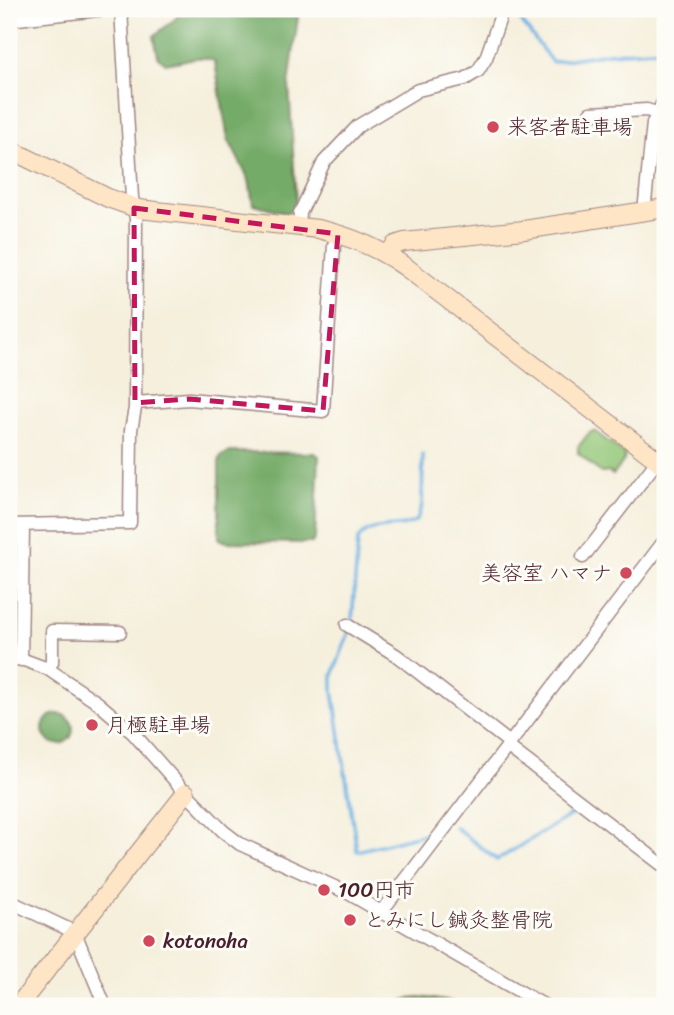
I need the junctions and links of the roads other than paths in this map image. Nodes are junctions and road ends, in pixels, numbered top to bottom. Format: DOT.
graph roads {
  1 [pos="107,9"];
  2 [pos="121,9"];
  3 [pos="503,9"];
  4 [pos="9,20"];
  5 [pos="665,98"];
  6 [pos="590,113"];
  7 [pos="656,113"];
  8 [pos="9,149"];
  9 [pos="134,208"];
  10 [pos="665,208"];
  11 [pos="646,211"];
  12 [pos="299,227"];
  13 [pos="338,234"];
  14 [pos="388,255"];
  15 [pos="135,403"];
  16 [pos="661,463"];
  17 [pos="23,524"];
  18 [pos="9,525"];
  19 [pos="665,540"];
  20 [pos="583,557"];
  21 [pos="347,625"];
  22 [pos="120,632"];
  23 [pos="15,659"];
  24 [pos="48,669"];
  25 [pos="508,744"];
  26 [pos="186,793"];
  27 [pos="665,867"];
  28 [pos="9,901"];
  29 [pos="381,912"];
  30 [pos="74,935"];
  31 [pos="21,1005"];
  32 [pos="105,1006"];
  33 [pos="545,1006"];
  1 -- 4 [label="street"];
  2 -- 9 [label="street"];
  3 -- 12 [label="street"];
  5 -- 7 [label="street"];
  6 -- 7 [label="street"];
  7 -- 11 [label="street"];
  8 -- 9 [label="street"];
  9 -- 12 [label="street"];
  9 -- 15 [label="street"];
  10 -- 11 [label="street"];
  11 -- 14 [label="street"];
  12 -- 13 [label="street"];
  13 -- 14 [label="street"];
  13 -- 15 [label="street"];
  14 -- 16 [label="street"];
  15 -- 17 [label="street"];
  16 -- 20 [label="street"];
  17 -- 18 [label="street"];
  17 -- 23 [label="street"];
  19 -- 25 [label="street"];
  21 -- 25 [label="street"];
  22 -- 24 [label="street"];
  23 -- 24 [label="street"];
  24 -- 26 [label="street"];
  25 -- 27 [label="street"];
  25 -- 29 [label="street"];
  26 -- 29 [label="street"];
  26 -- 30 [label="street"];
  28 -- 30 [label="street"];
  29 -- 33 [label="street"];
  30 -- 31 [label="street"];
  30 -- 32 [label="street"];
}
